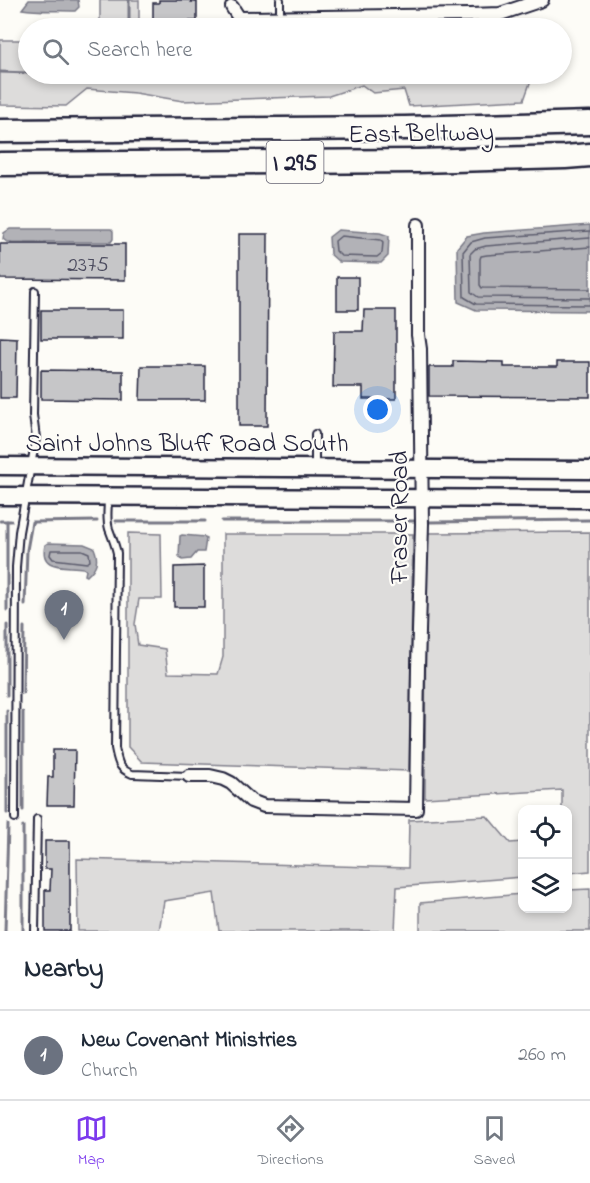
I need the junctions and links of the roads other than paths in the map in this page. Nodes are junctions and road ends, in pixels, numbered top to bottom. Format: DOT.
graph roads {
  1 [pos="280,0"];
  2 [pos="534,1"];
  3 [pos="229,3"];
  4 [pos="280,17"];
  5 [pos="590,123"];
  6 [pos="0,130"];
  7 [pos="590,155"];
  8 [pos="0,164"];
  9 [pos="418,225"];
  10 [pos="35,291"];
  11 [pos="315,434"];
  12 [pos="0,466"];
  13 [pos="31,467"];
  14 [pos="315,468"];
  15 [pos="420,469"];
  16 [pos="590,470"];
  17 [pos="0,496"];
  18 [pos="25,497"];
  19 [pos="108,497"];
  20 [pos="420,499"];
  21 [pos="590,499"];
  22 [pos="189,776"];
  23 [pos="15,818"];
  24 [pos="37,819"];
  25 [pos="35,931"];
  1 -- 4 [label="lane"];
  2 -- 4 [label="street"];
  3 -- 4 [label="street"];
  5 -- 6 [label="highway, East Beltway / I 295"];
  7 -- 8 [label="highway, East Beltway / I 295"];
  9 -- 15 [label="street, Fraser Road"];
  10 -- 13 [label="lane"];
  11 -- 14 [label="lane"];
  12 -- 13 [label="main road, Saint Johns Bluff Road South"];
  13 -- 14 [label="main road, Saint Johns Bluff Road South"];
  13 -- 18 [label="lane"];
  14 -- 15 [label="main road, Saint Johns Bluff Road South"];
  15 -- 16 [label="main road, Saint Johns Bluff Road South"];
  15 -- 20 [label="street, Fraser Road"];
  17 -- 18 [label="main road"];
  18 -- 19 [label="main road"];
  18 -- 23 [label="lane"];
  19 -- 20 [label="main road"];
  19 -- 22 [label="lane"];
  20 -- 21 [label="main road"];
  20 -- 22 [label="street, Fraser Road"];
  24 -- 25 [label="lane"];
}
